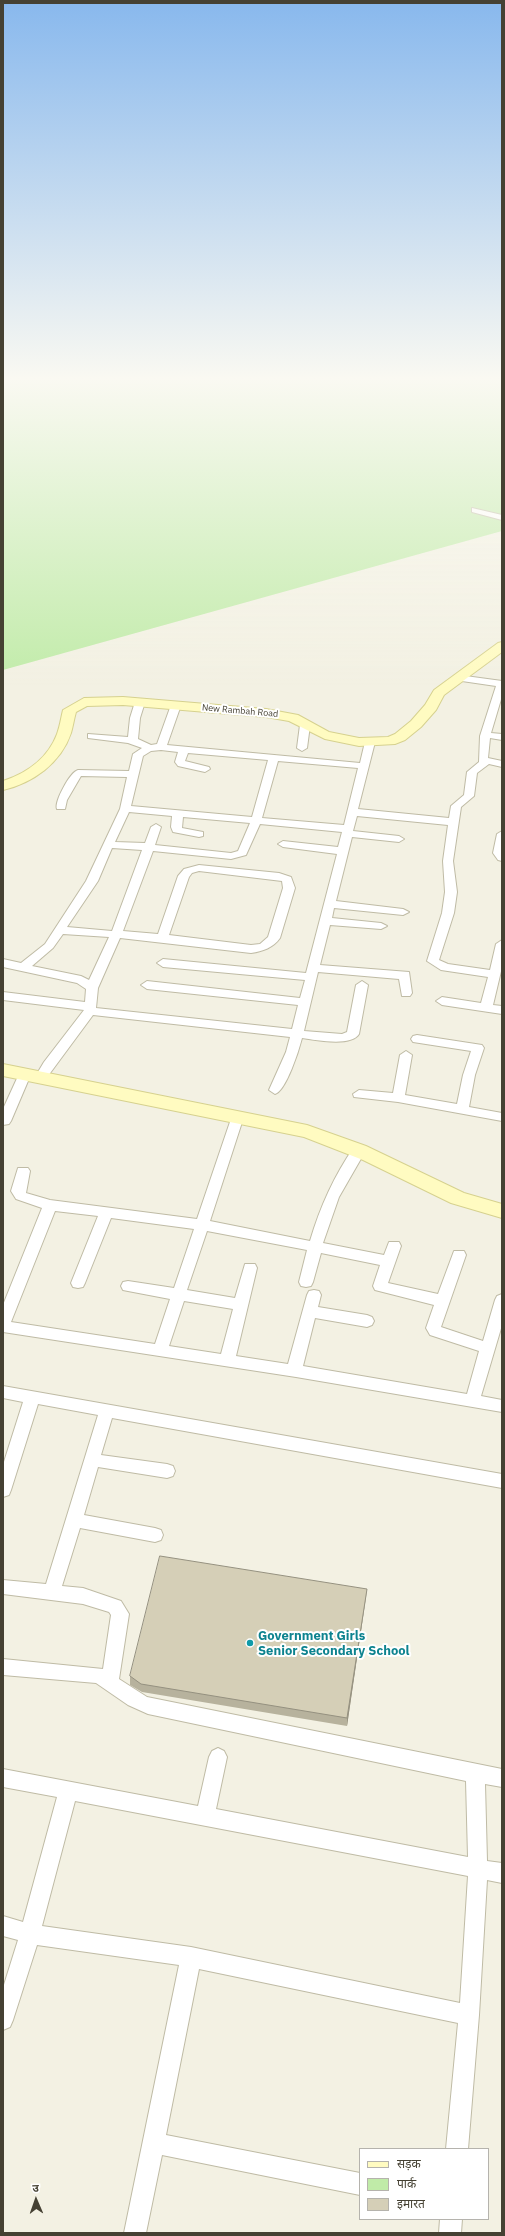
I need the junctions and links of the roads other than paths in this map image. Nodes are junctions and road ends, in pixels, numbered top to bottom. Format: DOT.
graph roads {
  1 [pos="475,510"];
  2 [pos="502,518"];
  3 [pos="502,646"];
  4 [pos="458,678"];
  5 [pos="502,684"];
  6 [pos="140,702"];
  7 [pos="176,705"];
  8 [pos="498,711"];
  9 [pos="305,725"];
  10 [pos="486,735"];
  11 [pos="91,736"];
  12 [pos="502,737"];
  13 [pos="133,739"];
  14 [pos="370,742"];
  15 [pos="161,747"];
  16 [pos="149,748"];
  17 [pos="302,748"];
  18 [pos="184,749"];
  19 [pos="274,758"];
  20 [pos="485,762"];
  21 [pos="502,764"];
  22 [pos="364,766"];
  23 [pos="205,769"];
  24 [pos="134,774"];
  25 [pos="3,786"];
  26 [pos="61,807"];
  27 [pos="124,809"];
  28 [pos="352,812"];
  29 [pos="178,813"];
  30 [pos="256,821"];
  31 [pos="453,822"];
  32 [pos="156,827"];
  33 [pos="348,831"];
  34 [pos="199,834"];
  35 [pos="502,834"];
  36 [pos="399,839"];
  37 [pos="283,844"];
  38 [pos="108,845"];
  39 [pos="149,848"];
  40 [pos="343,851"];
  41 [pos="502,858"];
  42 [pos="330,904"];
  43 [pos="404,912"];
  44 [pos="326,921"];
  45 [pos="381,926"];
  46 [pos="60,930"];
  47 [pos="116,935"];
  48 [pos="162,938"];
  49 [pos="501,952"];
  50 [pos="3,963"];
  51 [pos="163,963"];
  52 [pos="25,966"];
  53 [pos="312,973"];
  54 [pos="494,974"];
  55 [pos="147,985"];
  56 [pos="362,985"];
  57 [pos="92,988"];
  58 [pos="406,993"];
  59 [pos="3,996"];
  60 [pos="442,1001"];
  61 [pos="305,1002"];
  62 [pos="486,1007"];
  63 [pos="90,1009"];
  64 [pos="502,1010"];
  65 [pos="297,1034"];
  66 [pos="417,1039"];
  67 [pos="406,1055"];
  68 [pos="3,1070"];
  69 [pos="33,1076"];
  70 [pos="275,1090"];
  71 [pos="359,1094"];
  72 [pos="398,1098"];
  73 [pos="462,1110"];
  74 [pos="238,1116"];
  75 [pos="502,1116"];
  76 [pos="4,1121"];
  77 [pos="358,1150"];
  78 [pos="23,1171"];
  79 [pos="50,1205"];
  80 [pos="502,1211"];
  81 [pos="106,1213"];
  82 [pos="202,1226"];
  83 [pos="315,1246"];
  84 [pos="394,1246"];
  85 [pos="460,1255"];
  86 [pos="389,1261"];
  87 [pos="250,1268"];
  88 [pos="306,1282"];
  89 [pos="78,1283"];
  90 [pos="128,1286"];
  91 [pos="179,1294"];
  92 [pos="314,1296"];
  93 [pos="502,1300"];
  94 [pos="442,1301"];
  95 [pos="241,1305"];
  96 [pos="310,1311"];
  97 [pos="367,1321"];
  98 [pos="3,1323"];
  99 [pos="3,1326"];
  100 [pos="488,1348"];
  101 [pos="160,1351"];
  102 [pos="227,1361"];
  103 [pos="294,1371"];
  104 [pos="3,1392"];
  105 [pos="33,1396"];
  106 [pos="472,1402"];
  107 [pos="502,1406"];
  108 [pos="107,1410"];
  109 [pos="92,1460"];
  110 [pos="167,1471"];
  111 [pos="502,1481"];
  112 [pos="3,1490"];
  113 [pos="74,1520"];
  114 [pos="154,1535"];
  115 [pos="3,1588"];
  116 [pos="52,1593"];
  117 [pos="3,1667"];
  118 [pos="110,1681"];
  119 [pos="218,1757"];
  120 [pos="474,1774"];
  121 [pos="3,1778"];
  122 [pos="502,1778"];
  123 [pos="68,1791"];
  124 [pos="205,1817"];
  125 [pos="478,1869"];
  126 [pos="502,1873"];
  127 [pos="3,1926"];
  128 [pos="30,1934"];
  129 [pos="191,1957"];
  130 [pos="469,2015"];
  131 [pos="3,2020"];
  132 [pos="153,2143"];
  133 [pos="457,2148"];
  134 [pos="359,2184"];
  135 [pos="451,2220"];
  136 [pos="135,2233"];
  137 [pos="450,2233"];
  1 -- 2 [label="street"];
  3 -- 4 [label="street, New Rambah Road"];
  4 -- 5 [label="street"];
  4 -- 14 [label="street, New Rambah Road"];
  5 -- 8 [label="street"];
  6 -- 7 [label="street, New Rambah Road"];
  6 -- 13 [label="street"];
  6 -- 25 [label="street, New Rambah Road"];
  7 -- 9 [label="street, New Rambah Road"];
  7 -- 15 [label="street"];
  8 -- 10 [label="street"];
  9 -- 14 [label="street, New Rambah Road"];
  9 -- 17 [label="street"];
  10 -- 12 [label="street"];
  10 -- 20 [label="street"];
  11 -- 16 [label="street"];
  14 -- 22 [label="street"];
  15 -- 16 [label="street"];
  15 -- 18 [label="street"];
  16 -- 24 [label="street"];
  18 -- 19 [label="street"];
  18 -- 23 [label="street"];
  19 -- 22 [label="street"];
  19 -- 30 [label="street"];
  20 -- 21 [label="street"];
  20 -- 31 [label="street"];
  22 -- 28 [label="street"];
  24 -- 26 [label="street"];
  24 -- 27 [label="street"];
  27 -- 29 [label="street"];
  27 -- 38 [label="street"];
  28 -- 31 [label="street"];
  28 -- 33 [label="street"];
  29 -- 30 [label="street"];
  29 -- 34 [label="street"];
  30 -- 33 [label="street"];
  30 -- 39 [label="street"];
  31 -- 54 [label="street"];
  32 -- 39 [label="street"];
  33 -- 36 [label="street"];
  33 -- 40 [label="street"];
  35 -- 41 [label="street"];
  37 -- 40 [label="street"];
  38 -- 39 [label="street"];
  38 -- 46 [label="street"];
  39 -- 47 [label="street"];
  40 -- 42 [label="street"];
  42 -- 43 [label="street"];
  42 -- 44 [label="street"];
  44 -- 45 [label="street"];
  44 -- 53 [label="street"];
  46 -- 47 [label="street"];
  46 -- 52 [label="street"];
  47 -- 48 [label="street"];
  47 -- 57 [label="street"];
  48 -- 48 [label="street"];
  49 -- 54 [label="street"];
  50 -- 52 [label="street"];
  51 -- 53 [label="street"];
  52 -- 57 [label="street"];
  53 -- 58 [label="street"];
  53 -- 61 [label="street"];
  54 -- 62 [label="street"];
  55 -- 61 [label="street"];
  56 -- 65 [label="street"];
  57 -- 63 [label="street"];
  59 -- 63 [label="street"];
  60 -- 62 [label="street"];
  61 -- 65 [label="street"];
  62 -- 64 [label="street"];
  63 -- 65 [label="street"];
  63 -- 69 [label="street"];
  65 -- 70 [label="street"];
  66 -- 73 [label="street"];
  67 -- 72 [label="street"];
  68 -- 69 [label="street"];
  69 -- 74 [label="street"];
  69 -- 76 [label="street"];
  71 -- 72 [label="street"];
  72 -- 73 [label="street"];
  73 -- 75 [label="street"];
  74 -- 77 [label="street"];
  74 -- 82 [label="street"];
  77 -- 80 [label="street"];
  77 -- 83 [label="street"];
  78 -- 79 [label="street"];
  79 -- 81 [label="street"];
  79 -- 98 [label="street"];
  81 -- 82 [label="street"];
  81 -- 89 [label="street"];
  82 -- 83 [label="street"];
  82 -- 91 [label="street"];
  83 -- 86 [label="street"];
  83 -- 88 [label="street"];
  84 -- 86 [label="street"];
  85 -- 94 [label="street"];
  86 -- 94 [label="street"];
  87 -- 95 [label="street"];
  90 -- 91 [label="street"];
  91 -- 95 [label="street"];
  91 -- 101 [label="street"];
  92 -- 96 [label="street"];
  93 -- 100 [label="street"];
  94 -- 100 [label="street"];
  95 -- 102 [label="street"];
  96 -- 97 [label="street"];
  96 -- 103 [label="street"];
  99 -- 101 [label="street"];
  100 -- 106 [label="street"];
  101 -- 102 [label="street"];
  102 -- 103 [label="street"];
  103 -- 106 [label="street"];
  104 -- 105 [label="street"];
  105 -- 108 [label="street"];
  105 -- 112 [label="street"];
  106 -- 107 [label="street"];
  108 -- 109 [label="street"];
  108 -- 111 [label="street"];
  109 -- 110 [label="street"];
  109 -- 113 [label="street"];
  113 -- 114 [label="street"];
  113 -- 116 [label="street"];
  115 -- 116 [label="street"];
  116 -- 118 [label="street"];
  117 -- 118 [label="street"];
  118 -- 120 [label="street"];
  119 -- 124 [label="street"];
  120 -- 122 [label="street"];
  120 -- 125 [label="street"];
  121 -- 123 [label="street"];
  123 -- 124 [label="street"];
  123 -- 128 [label="street"];
  124 -- 125 [label="street"];
  125 -- 126 [label="street"];
  125 -- 130 [label="street"];
  127 -- 128 [label="street"];
  128 -- 129 [label="street"];
  128 -- 131 [label="street"];
  129 -- 130 [label="street"];
  129 -- 132 [label="street"];
  130 -- 133 [label="street"];
  132 -- 134 [label="street"];
  132 -- 136 [label="street"];
  135 -- 137 [label="street"];
}
